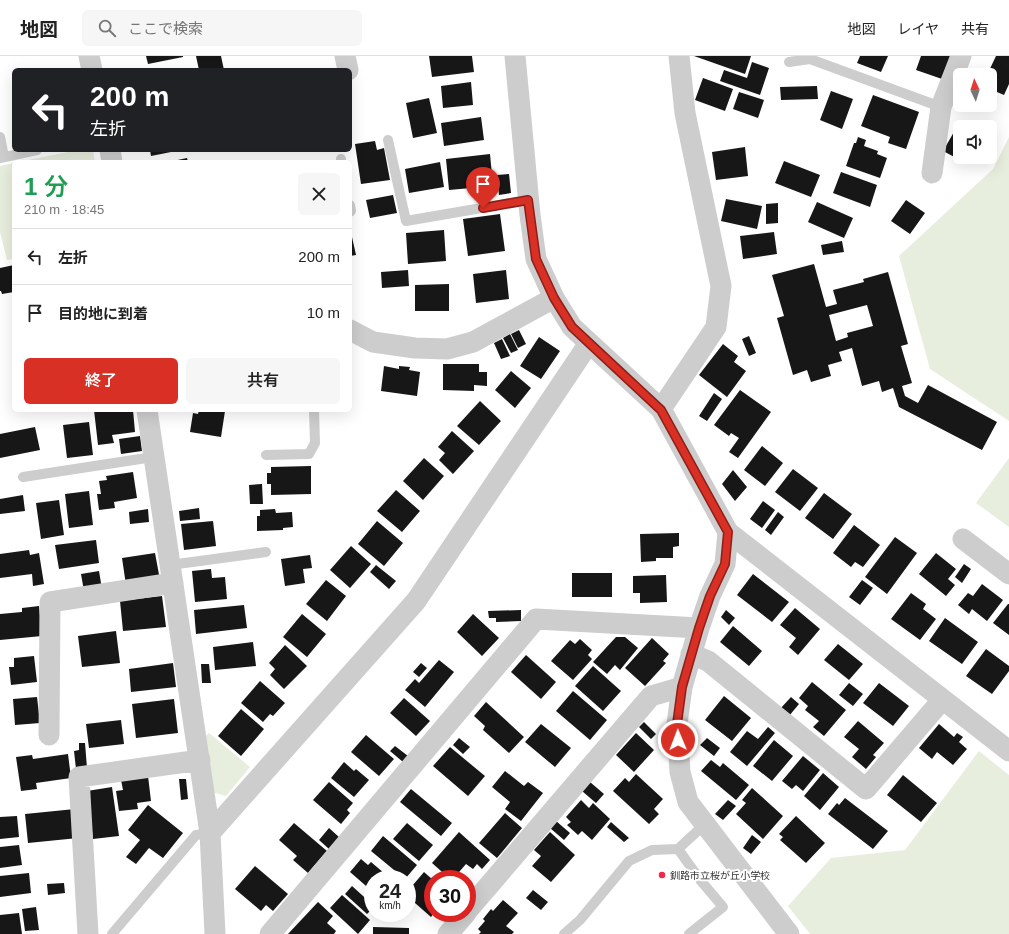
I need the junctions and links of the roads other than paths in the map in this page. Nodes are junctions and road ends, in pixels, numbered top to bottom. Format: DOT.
graph roads {
  1 [pos="89,56"];
  2 [pos="345,56"];
  3 [pos="516,56"];
  4 [pos="679,56"];
  5 [pos="961,56"];
  6 [pos="789,62"];
  7 [pos="92,68"];
  8 [pos="348,68"];
  9 [pos="941,107"];
  10 [pos="0,137"];
  11 [pos="388,140"];
  12 [pos="27,152"];
  13 [pos="2,157"];
  14 [pos="932,173"];
  15 [pos="528,200"];
  16 [pos="554,298"];
  17 [pos="352,331"];
  18 [pos="589,344"];
  19 [pos="661,410"];
  20 [pos="147,412"];
  21 [pos="314,412"];
  22 [pos="266,455"];
  23 [pos="154,457"];
  24 [pos="22,477"];
  25 [pos="728,532"];
  26 [pos="963,539"];
  27 [pos="266,552"];
  28 [pos="171,574"];
  29 [pos="1009,574"];
  30 [pos="699,628"];
  31 [pos="690,654"];
  32 [pos="682,687"];
  33 [pos="942,700"];
  34 [pos="49,735"];
  35 [pos="1009,751"];
  36 [pos="200,760"];
  37 [pos="704,825"];
  38 [pos="210,833"];
  39 [pos="678,850"];
  40 [pos="476,900"];
  41 [pos="458,922"];
  42 [pos="88,934"];
  43 [pos="112,934"];
  44 [pos="215,934"];
  45 [pos="270,934"];
  46 [pos="448,934"];
  47 [pos="564,934"];
  48 [pos="689,934"];
  49 [pos="789,934"];
  1 -- 7 [label="street"];
  2 -- 8 [label="street"];
  3 -- 15 [label="street"];
  4 -- 19 [label="street"];
  5 -- 9 [label="street"];
  6 -- 9 [label="lane"];
  9 -- 14 [label="street"];
  10 -- 13 [label="lane"];
  11 -- 15 [label="lane"];
  12 -- 13 [label="lane"];
  15 -- 16 [label="street"];
  16 -- 17 [label="street"];
  16 -- 18 [label="street"];
  18 -- 19 [label="street"];
  18 -- 38 [label="street"];
  19 -- 25 [label="street"];
  20 -- 23 [label="street"];
  21 -- 22 [label="lane"];
  23 -- 24 [label="lane"];
  23 -- 28 [label="street"];
  25 -- 30 [label="street"];
  25 -- 33 [label="street"];
  26 -- 29 [label="street"];
  27 -- 28 [label="lane"];
  28 -- 34 [label="street"];
  28 -- 36 [label="street"];
  30 -- 31 [label="street"];
  30 -- 45 [label="street"];
  31 -- 32 [label="street"];
  31 -- 33 [label="street"];
  32 -- 37 [label="street"];
  32 -- 40 [label="street"];
  33 -- 35 [label="street"];
  36 -- 38 [label="street"];
  36 -- 42 [label="street"];
  37 -- 39 [label="lane"];
  37 -- 49 [label="street"];
  38 -- 43 [label="lane"];
  38 -- 44 [label="street"];
  39 -- 47 [label="lane"];
  39 -- 48 [label="lane"];
  41 -- 46 [label="street"];
}
